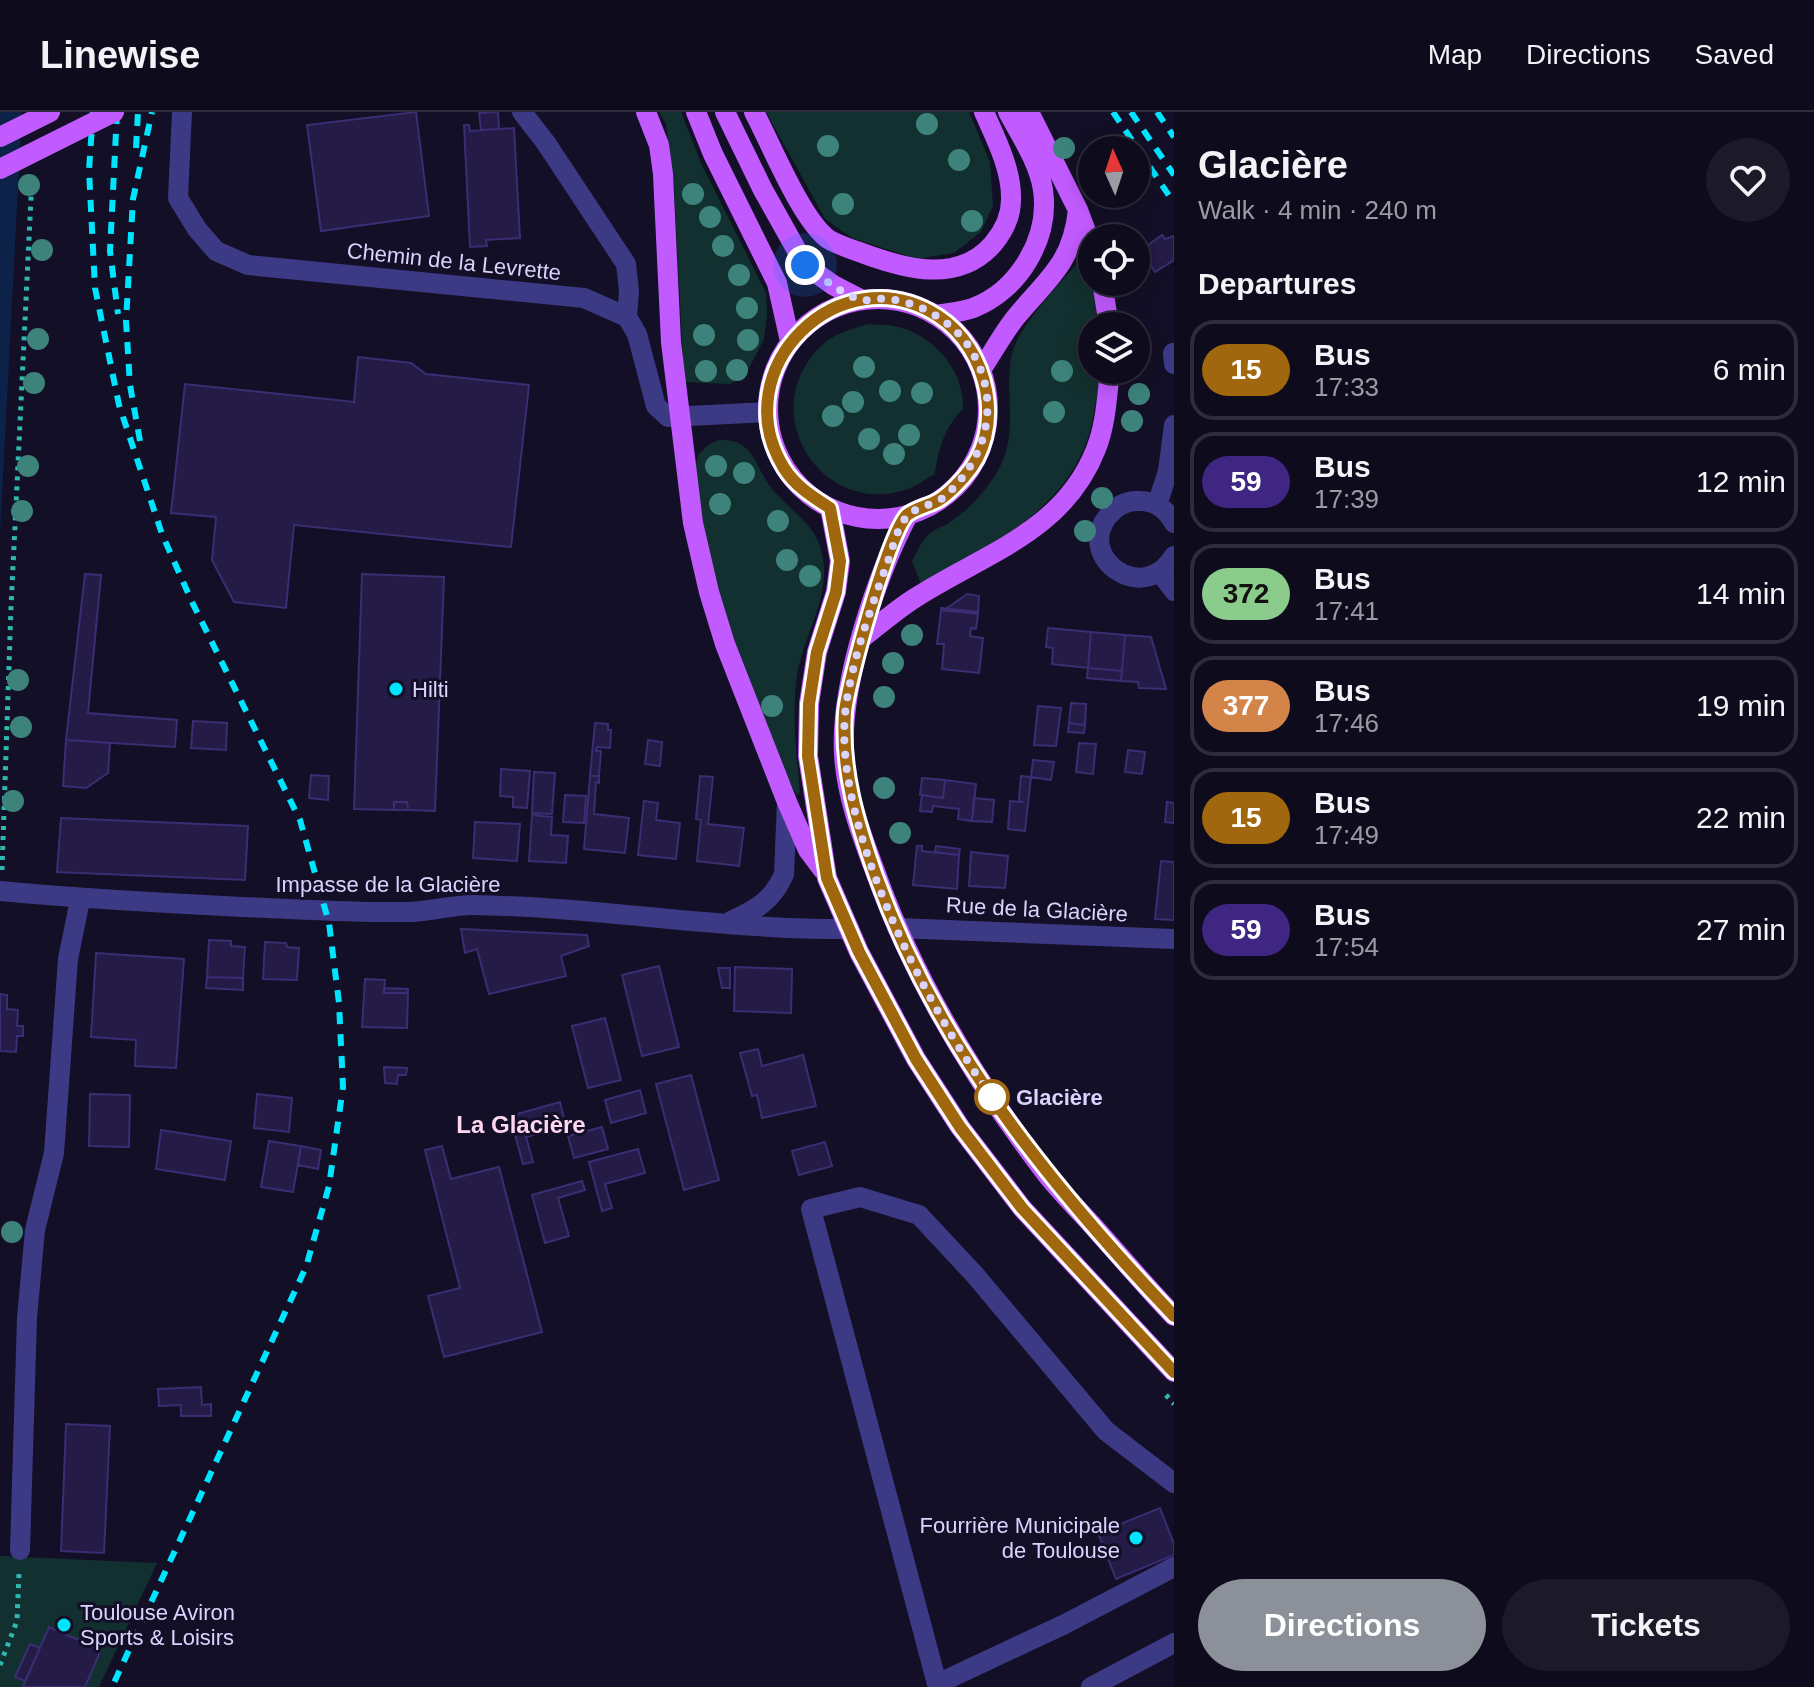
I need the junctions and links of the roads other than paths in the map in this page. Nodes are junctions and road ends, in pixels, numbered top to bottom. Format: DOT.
graph roads {
  1 [pos="50,112"];
  2 [pos="114,112"];
  3 [pos="182,112"];
  4 [pos="522,112"];
  5 [pos="646,112"];
  6 [pos="696,112"];
  7 [pos="725,112"];
  8 [pos="754,112"];
  9 [pos="984,112"];
  10 [pos="1008,112"];
  11 [pos="1029,112"];
  12 [pos="0,137"];
  13 [pos="0,169"];
  14 [pos="1078,210"];
  15 [pos="1083,224"];
  16 [pos="862,300"];
  17 [pos="936,315"];
  18 [pos="627,317"];
  19 [pos="790,341"];
  20 [pos="981,370"];
  21 [pos="1109,384"];
  22 [pos="767,412"];
  23 [pos="678,416"];
  24 [pos="1174,425"];
  25 [pos="1157,505"];
  26 [pos="830,508"];
  27 [pos="908,515"];
  28 [pos="1174,523"];
  29 [pos="1174,556"];
  30 [pos="1160,572"];
  31 [pos="1174,591"];
  32 [pos="861,639"];
  33 [pos="787,802"];
  34 [pos="824,871"];
  35 [pos="0,893"];
  36 [pos="80,900"];
  37 [pos="728,922"];
  38 [pos="897,928"];
  39 [pos="849,929"];
  40 [pos="1174,939"];
  41 [pos="1174,1316"];
  42 [pos="1174,1372"];
  43 [pos="1174,1483"];
  44 [pos="20,1550"];
  45 [pos="1174,1567"];
  46 [pos="1174,1643"];
  47 [pos="1091,1687"];
  1 -- 12 [label="main road, bridge"];
  2 -- 13 [label="main road, bridge"];
  3 -- 18 [label="street, Chemin de la Levrette"];
  4 -- 18 [label="street"];
  5 -- 23 [label="main road"];
  6 -- 19 [label="main road"];
  7 -- 16 [label="main road"];
  8 -- 9 [label="main road"];
  10 -- 17 [label="main road"];
  11 -- 14 [label="main road"];
  14 -- 15 [label="main road"];
  14 -- 20 [label="main road"];
  16 -- 17 [label="main road"];
  16 -- 19 [label="main road"];
  17 -- 20 [label="main road"];
  18 -- 23 [label="street"];
  19 -- 22 [label="main road"];
  20 -- 27 [label="main road"];
  21 -- 32 [label="main road"];
  22 -- 23 [label="street"];
  22 -- 26 [label="main road"];
  23 -- 33 [label="main road"];
  24 -- 25 [label="street"];
  25 -- 28 [label="street"];
  25 -- 30 [label="street"];
  26 -- 27 [label="main road"];
  26 -- 34 [label="main road"];
  27 -- 32 [label="main road"];
  29 -- 30 [label="street"];
  30 -- 31 [label="street"];
  32 -- 38 [label="main road"];
  33 -- 34 [label="main road"];
  33 -- 37 [label="street"];
  34 -- 39 [label="main road"];
  35 -- 36 [label="street, Impasse de la Glacière"];
  36 -- 37 [label="street, Impasse de la Glacière"];
  36 -- 44 [label="street"];
  37 -- 39 [label="street, Impasse de la Glacière"];
  38 -- 40 [label="street, Rue de la Glacière"];
  38 -- 41 [label="main road"];
  39 -- 42 [label="main road"];
  43 -- 45 [label="street"];
  46 -- 47 [label="street"];
}
